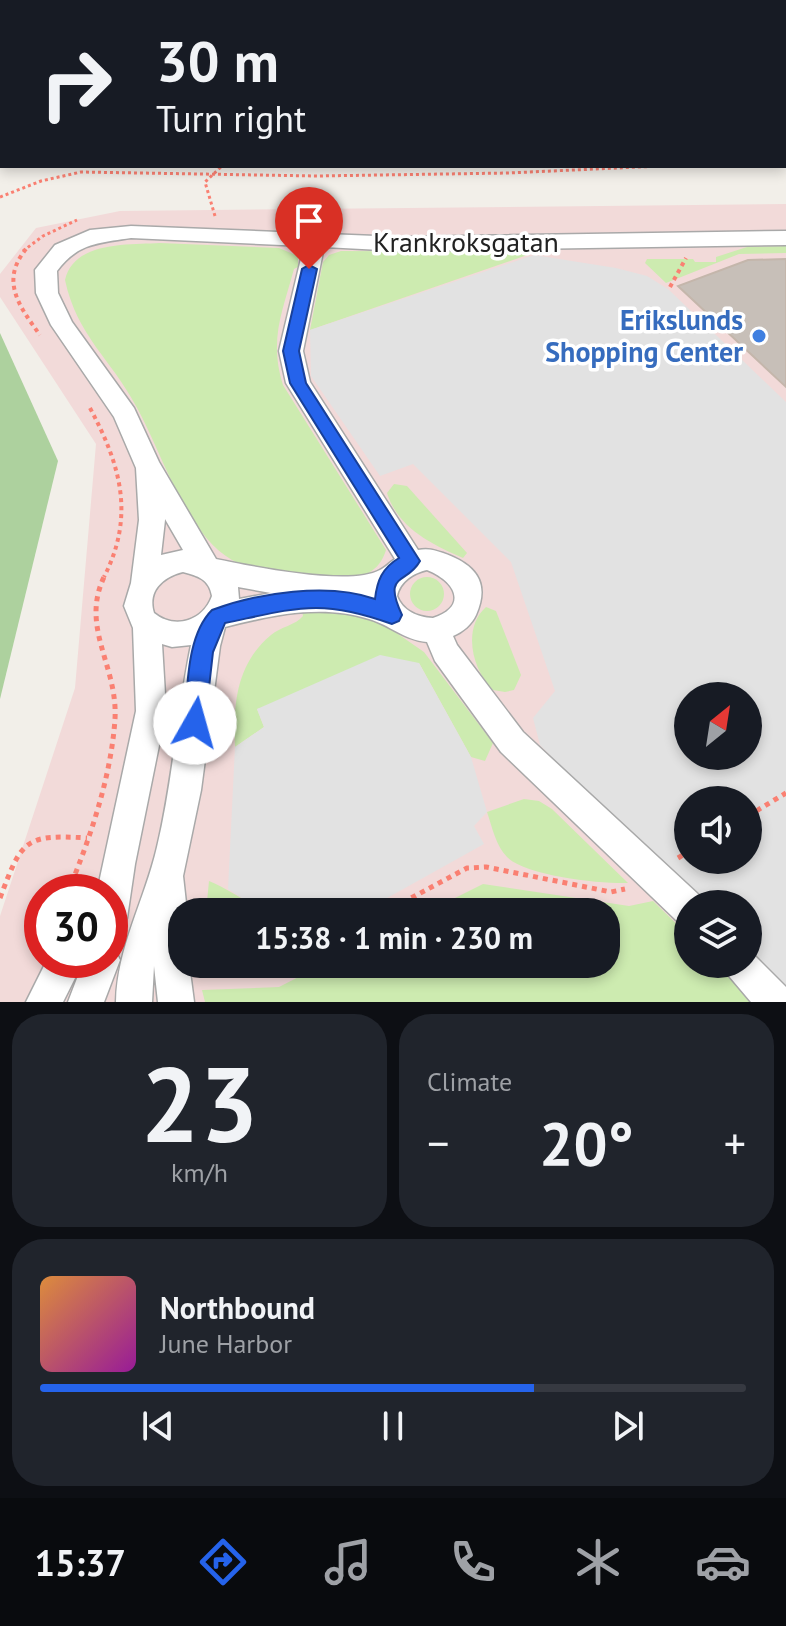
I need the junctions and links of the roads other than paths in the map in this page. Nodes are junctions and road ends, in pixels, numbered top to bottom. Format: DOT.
graph roads {
  1 [pos="786,238"];
  2 [pos="315,242"];
  3 [pos="147,464"];
  4 [pos="411,561"];
  5 [pos="211,567"];
  6 [pos="387,581"];
  7 [pos="144,582"];
  8 [pos="392,615"];
  9 [pos="215,619"];
  10 [pos="147,626"];
  11 [pos="437,631"];
  12 [pos="169,869"];
  13 [pos="111,874"];
  14 [pos="674,895"];
  15 [pos="57,978"];
  16 [pos="95,978"];
  17 [pos="754,978"];
  18 [pos="44,1002"];
  19 [pos="86,1002"];
  20 [pos="134,1002"];
  21 [pos="176,1002"];
  22 [pos="775,1002"];
  1 -- 2 [label="street, Krankroksgatan"];
  2 -- 3 [label="street, Krankroksgatan"];
  2 -- 4 [label="street"];
  3 -- 5 [label="street"];
  3 -- 7 [label="street"];
  4 -- 6 [label="street"];
  4 -- 11 [label="street"];
  5 -- 6 [label="street"];
  5 -- 7 [label="street"];
  5 -- 9 [label="street"];
  6 -- 8 [label="street"];
  7 -- 10 [label="street"];
  8 -- 9 [label="street"];
  8 -- 11 [label="street"];
  9 -- 10 [label="street"];
  9 -- 12 [label="street"];
  10 -- 13 [label="street"];
  11 -- 14 [label="street"];
  12 -- 20 [label="street"];
  12 -- 21 [label="street"];
  15 -- 18 [label="street"];
  16 -- 19 [label="street"];
  17 -- 22 [label="street"];
}
